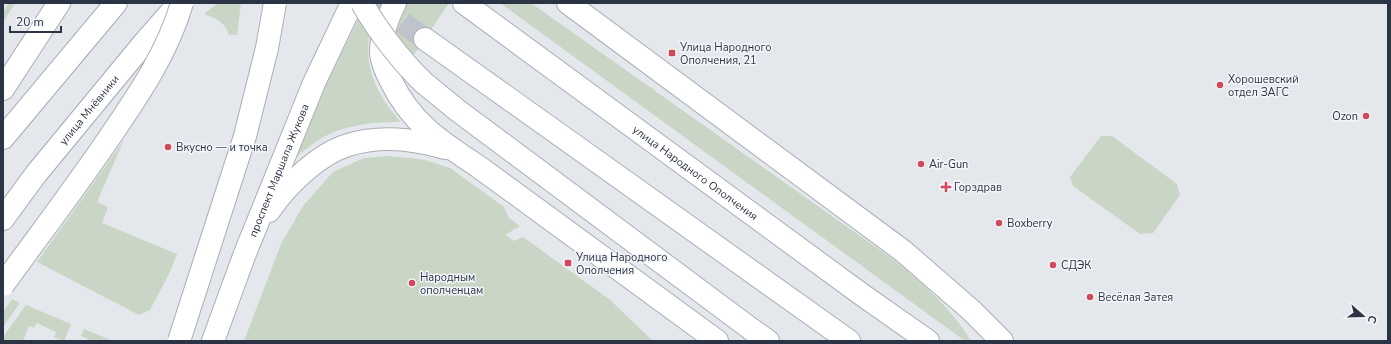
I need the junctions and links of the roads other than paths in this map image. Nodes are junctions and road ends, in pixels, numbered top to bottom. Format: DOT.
graph roads {
  1 [pos="59,3"];
  2 [pos="116,3"];
  3 [pos="181,3"];
  4 [pos="275,3"];
  5 [pos="352,3"];
  6 [pos="362,3"];
  7 [pos="395,3"];
  8 [pos="464,3"];
  9 [pos="568,3"];
  10 [pos="425,39"];
  11 [pos="3,90"];
  12 [pos="3,138"];
  13 [pos="457,152"];
  14 [pos="3,219"];
  15 [pos="244,256"];
  16 [pos="3,285"];
  17 [pos="760,335"];
  18 [pos="179,341"];
  19 [pos="213,341"];
  20 [pos="717,341"];
  21 [pos="849,341"];
  22 [pos="928,341"];
  23 [pos="1002,341"];
  1 -- 11 [label="main road"];
  2 -- 12 [label="main road"];
  3 -- 14 [label="main road, улица Мнёвники"];
  3 -- 16 [label="main road, bridge"];
  4 -- 18 [label="main road, bridge"];
  5 -- 15 [label="main road, проспект Маршала Жукова"];
  6 -- 17 [label="main road, bridge"];
  7 -- 13 [label="main road"];
  8 -- 22 [label="main road, улица Народного Ополчения"];
  9 -- 23 [label="main road"];
  10 -- 21 [label="main road"];
  13 -- 15 [label="main road"];
  13 -- 20 [label="main road"];
  15 -- 19 [label="main road, проспект Маршала Жукова"];
}
